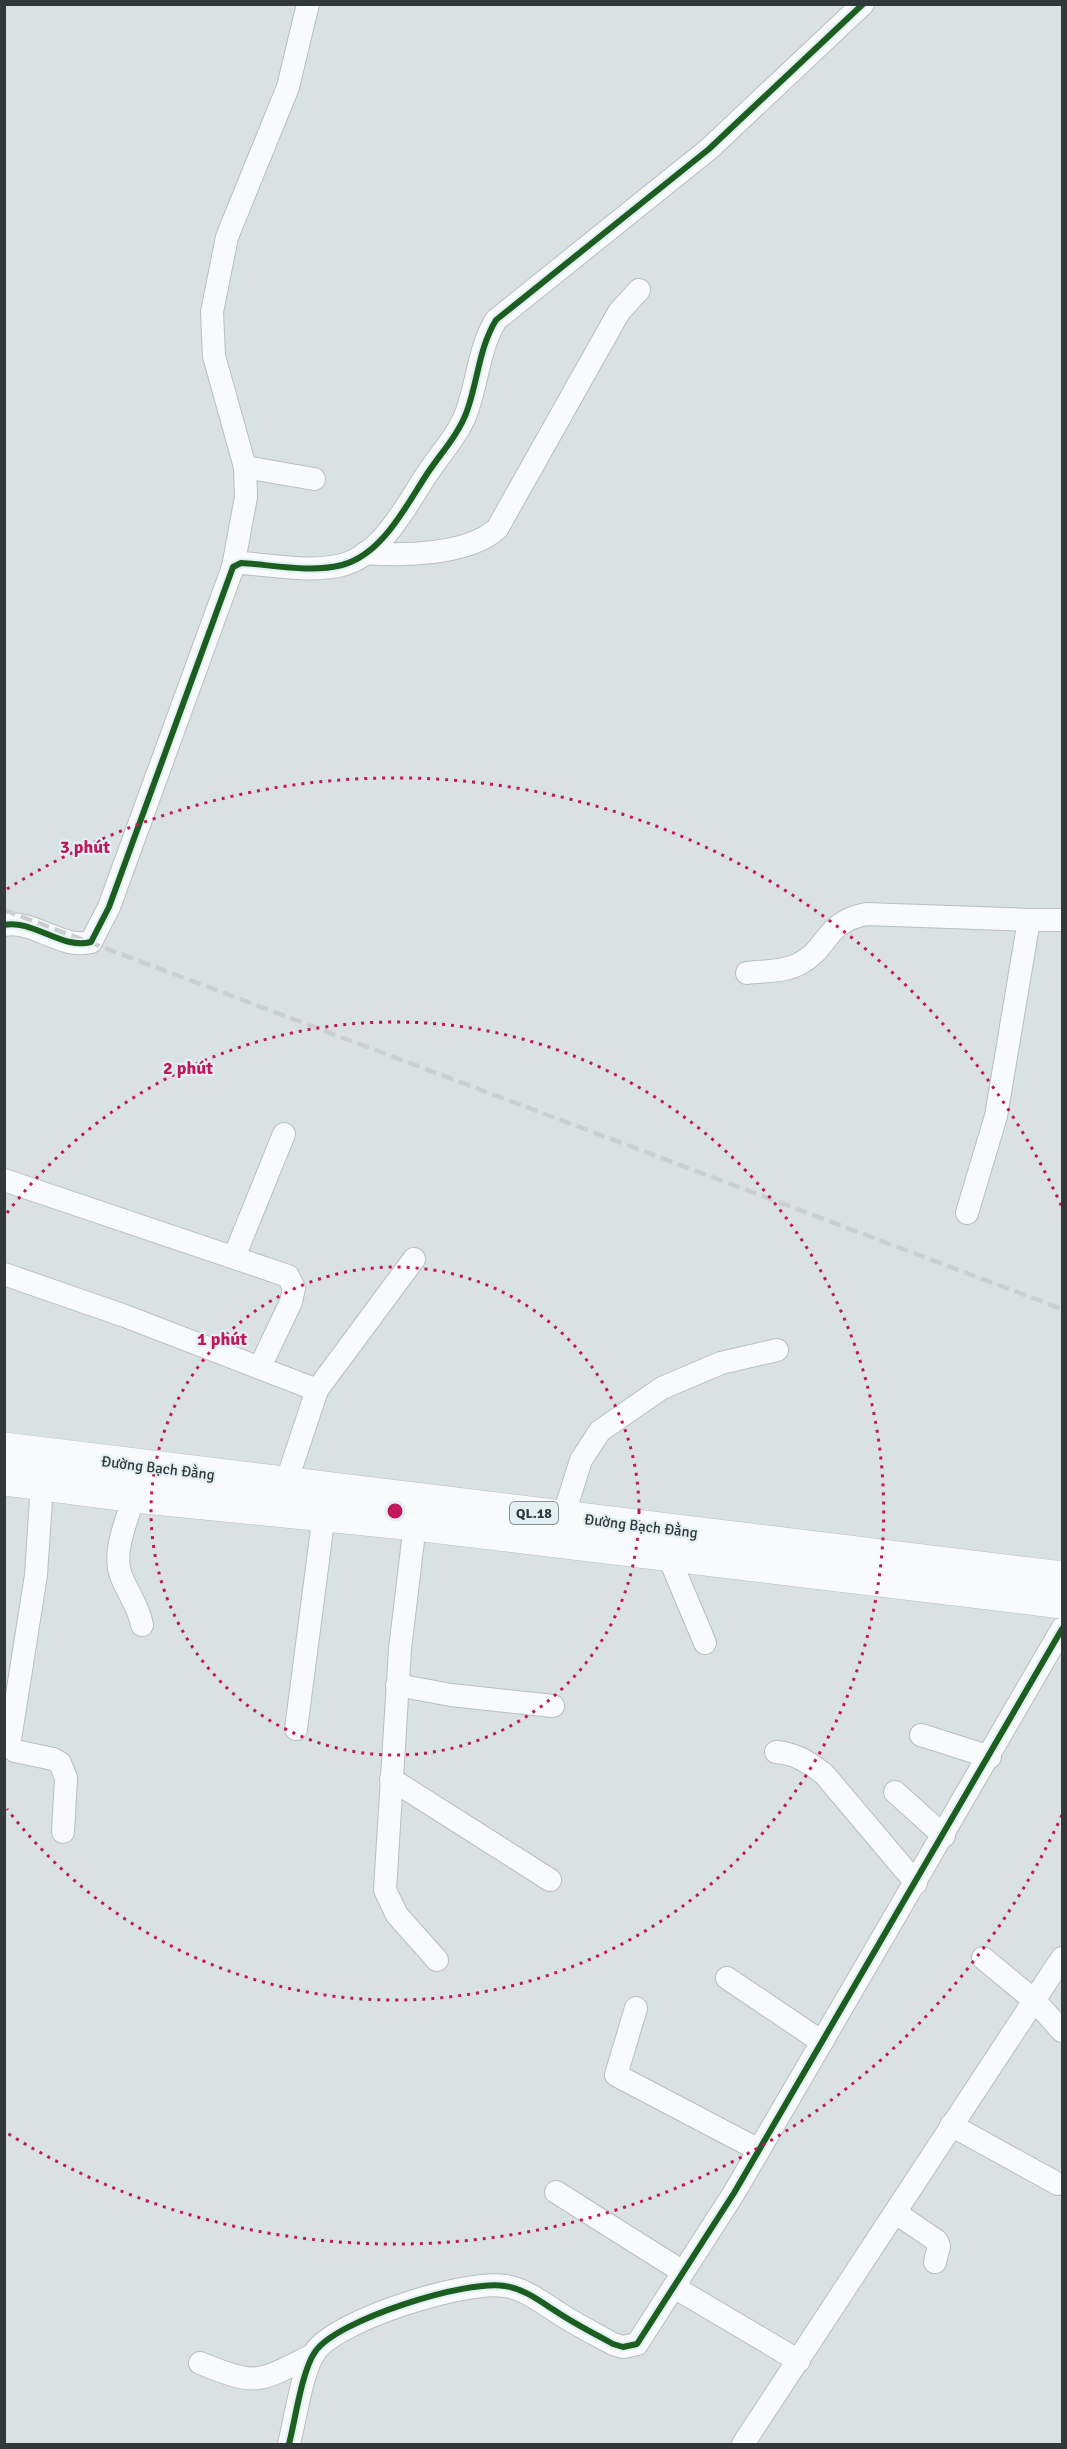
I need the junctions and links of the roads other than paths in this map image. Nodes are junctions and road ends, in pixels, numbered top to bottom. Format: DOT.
graph roads {
  1 [pos="308,4"];
  2 [pos="863,4"];
  3 [pos="639,290"];
  4 [pos="245,467"];
  5 [pos="314,479"];
  6 [pos="366,553"];
  7 [pos="233,567"];
  8 [pos="1029,920"];
  9 [pos="1062,920"];
  10 [pos="4,926"];
  11 [pos="747,973"];
  12 [pos="284,1134"];
  13 [pos="4,1180"];
  14 [pos="967,1213"];
  15 [pos="234,1257"];
  16 [pos="414,1259"];
  17 [pos="4,1274"];
  18 [pos="777,1350"];
  19 [pos="260,1367"];
  20 [pos="317,1390"];
  21 [pos="4,1449"];
  22 [pos="4,1479"];
  23 [pos="286,1483"];
  24 [pos="42,1484"];
  25 [pos="134,1496"];
  26 [pos="324,1514"];
  27 [pos="563,1517"];
  28 [pos="415,1524"];
  29 [pos="668,1555"];
  30 [pos="1062,1578"];
  31 [pos="1062,1602"];
  32 [pos="142,1625"];
  33 [pos="1062,1629"];
  34 [pos="705,1643"];
  35 [pos="398,1685"];
  36 [pos="553,1706"];
  37 [pos="296,1729"];
  38 [pos="921,1735"];
  39 [pos="776,1752"];
  40 [pos="990,1757"];
  41 [pos="391,1779"];
  42 [pos="894,1792"];
  43 [pos="63,1832"];
  44 [pos="944,1836"];
  45 [pos="550,1881"];
  46 [pos="916,1883"];
  47 [pos="984,1958"];
  48 [pos="1062,1958"];
  49 [pos="437,1960"];
  50 [pos="726,1978"];
  51 [pos="1036,2002"];
  52 [pos="636,2008"];
  53 [pos="1062,2031"];
  54 [pos="822,2042"];
  55 [pos="951,2125"];
  56 [pos="759,2150"];
  57 [pos="1058,2184"];
  58 [pos="556,2192"];
  59 [pos="896,2213"];
  60 [pos="935,2262"];
  61 [pos="679,2280"];
  62 [pos="313,2355"];
  63 [pos="799,2361"];
  64 [pos="200,2362"];
  65 [pos="289,2445"];
  66 [pos="743,2445"];
  1 -- 4 [label="street"];
  2 -- 6 [label="street"];
  3 -- 6 [label="street"];
  4 -- 5 [label="street"];
  4 -- 7 [label="street"];
  6 -- 7 [label="street"];
  7 -- 10 [label="street"];
  8 -- 9 [label="street"];
  8 -- 11 [label="street"];
  8 -- 14 [label="street"];
  12 -- 15 [label="street"];
  13 -- 15 [label="street"];
  15 -- 19 [label="street"];
  16 -- 20 [label="street"];
  17 -- 19 [label="street"];
  18 -- 27 [label="street"];
  19 -- 20 [label="street"];
  20 -- 23 [label="street"];
  21 -- 23 [label="highway, Đường Bạch Đằng / QL.18"];
  22 -- 24 [label="highway, Đường Bạch Đằng / QL.18"];
  23 -- 27 [label="highway, Đường Bạch Đằng / QL.18"];
  24 -- 25 [label="highway, Đường Bạch Đằng / QL.18"];
  24 -- 43 [label="street"];
  25 -- 26 [label="highway, Đường Bạch Đằng / QL.18"];
  25 -- 32 [label="street"];
  26 -- 28 [label="highway, Đường Bạch Đằng / QL.18"];
  26 -- 37 [label="street"];
  27 -- 30 [label="highway, Đường Bạch Đằng / QL.18"];
  28 -- 29 [label="highway, Đường Bạch Đằng / QL.18"];
  28 -- 35 [label="street"];
  29 -- 31 [label="highway, Đường Bạch Đằng / QL.18"];
  29 -- 34 [label="street"];
  33 -- 40 [label="street"];
  35 -- 36 [label="street"];
  35 -- 41 [label="street"];
  38 -- 40 [label="street"];
  39 -- 46 [label="street"];
  40 -- 44 [label="street"];
  41 -- 45 [label="street"];
  41 -- 49 [label="street"];
  42 -- 44 [label="street"];
  44 -- 46 [label="street"];
  46 -- 54 [label="street"];
  47 -- 51 [label="street"];
  48 -- 51 [label="street"];
  50 -- 54 [label="street"];
  51 -- 53 [label="street"];
  51 -- 55 [label="street"];
  52 -- 56 [label="street"];
  54 -- 56 [label="street"];
  55 -- 57 [label="street"];
  55 -- 59 [label="street"];
  56 -- 61 [label="street"];
  58 -- 61 [label="street"];
  59 -- 60 [label="street"];
  59 -- 63 [label="street"];
  61 -- 62 [label="street"];
  61 -- 63 [label="street"];
  62 -- 64 [label="street"];
  62 -- 65 [label="street"];
  63 -- 66 [label="street"];
}
